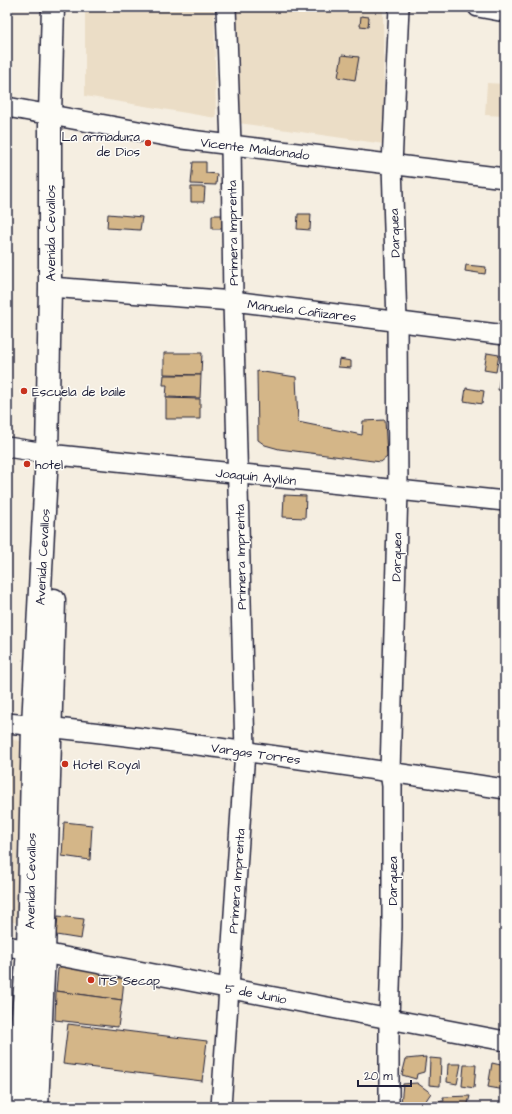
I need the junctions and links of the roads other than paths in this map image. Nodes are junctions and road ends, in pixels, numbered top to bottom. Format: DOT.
graph roads {
  1 [pos="53,7"];
  2 [pos="64,7"];
  3 [pos="226,7"];
  4 [pos="399,7"];
  5 [pos="478,7"];
  6 [pos="505,12"];
  7 [pos="7,107"];
  8 [pos="55,116"];
  9 [pos="231,144"];
  10 [pos="392,165"];
  11 [pos="505,178"];
  12 [pos="55,287"];
  13 [pos="233,301"];
  14 [pos="397,322"];
  15 [pos="505,335"];
  16 [pos="7,447"];
  17 [pos="53,454"];
  18 [pos="237,474"];
  19 [pos="398,490"];
  20 [pos="505,501"];
  21 [pos="7,723"];
  22 [pos="41,726"];
  23 [pos="245,750"];
  24 [pos="390,772"];
  25 [pos="505,789"];
  26 [pos="7,946"];
  27 [pos="36,951"];
  28 [pos="229,988"];
  29 [pos="389,1019"];
  30 [pos="505,1041"];
  31 [pos="225,1106"];
  32 [pos="16,1107"];
  33 [pos="37,1107"];
  34 [pos="389,1107"];
  1 -- 8 [label="main road, Avenida Cevallos"];
  2 -- 8 [label="main road, Avenida Cevallos"];
  3 -- 9 [label="street, Primera Imprenta"];
  4 -- 10 [label="street, Darquea"];
  5 -- 6 [label="street"];
  7 -- 8 [label="street, Vicente Maldonado"];
  8 -- 9 [label="street, Vicente Maldonado"];
  8 -- 12 [label="main road, Avenida Cevallos"];
  9 -- 10 [label="street, Vicente Maldonado"];
  9 -- 13 [label="street, Primera Imprenta"];
  10 -- 11 [label="street, Vicente Maldonado"];
  10 -- 14 [label="street, Darquea"];
  12 -- 13 [label="street, Manuela Cañizares"];
  12 -- 17 [label="main road, Avenida Cevallos"];
  13 -- 14 [label="street, Manuela Cañizares"];
  13 -- 18 [label="street, Primera Imprenta"];
  14 -- 15 [label="street, Manuela Cañizares"];
  14 -- 19 [label="street, Darquea"];
  16 -- 17 [label="street, Joaquín Ayllón"];
  17 -- 18 [label="street, Joaquín Ayllón"];
  17 -- 22 [label="main road, Avenida Cevallos"];
  18 -- 19 [label="street, Joaquín Ayllón"];
  18 -- 23 [label="street, Primera Imprenta"];
  19 -- 20 [label="street, Joaquín Ayllón"];
  19 -- 24 [label="street, Darquea"];
  21 -- 22 [label="street, Vargas Torres"];
  22 -- 23 [label="street, Vargas Torres"];
  22 -- 27 [label="main road, Avenida Cevallos"];
  23 -- 24 [label="street, Vargas Torres"];
  23 -- 28 [label="street, Primera Imprenta"];
  24 -- 25 [label="street, Vargas Torres"];
  24 -- 29 [label="street, Darquea"];
  26 -- 27 [label="street, 5 de Junio"];
  27 -- 28 [label="street, 5 de Junio"];
  27 -- 32 [label="main road, Avenida Cevallos"];
  27 -- 33 [label="main road, Avenida Cevallos"];
  28 -- 29 [label="street, 5 de Junio"];
  28 -- 31 [label="street, Primera Imprenta"];
  29 -- 30 [label="street, 5 de Junio"];
  29 -- 34 [label="street, Darquea"];
}
